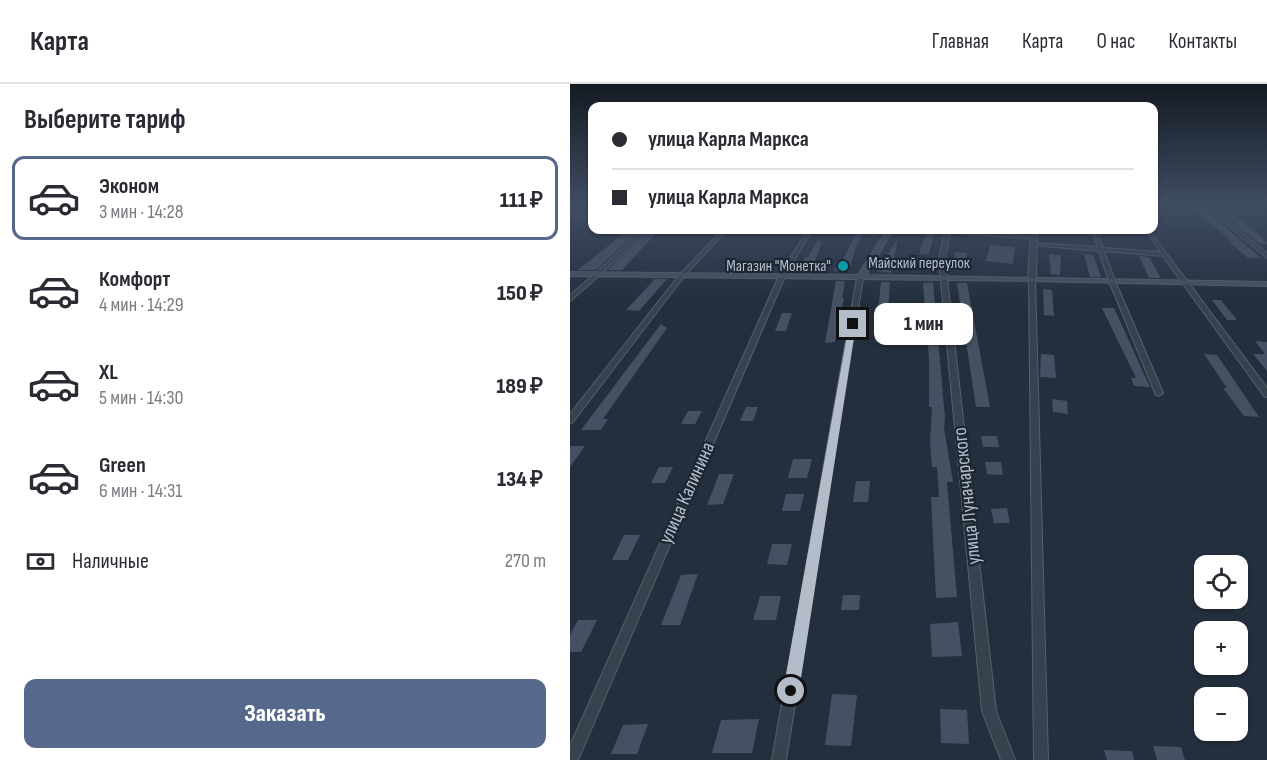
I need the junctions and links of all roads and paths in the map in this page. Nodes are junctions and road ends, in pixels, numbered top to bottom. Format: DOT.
graph roads {
  1 [pos="637,237"];
  2 [pos="720,237"];
  3 [pos="806,237"];
  4 [pos="886,237"];
  5 [pos="947,237"];
  6 [pos="999,237"];
  7 [pos="1033,237"];
  8 [pos="1096,237"];
  9 [pos="1151,237"];
  10 [pos="1243,237"];
  11 [pos="1033,241"];
  12 [pos="1100,249"];
  13 [pos="1163,254"];
  14 [pos="1267,256"];
  15 [pos="570,273"];
  16 [pos="597,274"];
  17 [pos="683,274"];
  18 [pos="782,276"];
  19 [pos="860,278"];
  20 [pos="944,278"];
  21 [pos="1032,279"];
  22 [pos="1112,281"];
  23 [pos="1185,283"];
  24 [pos="1267,284"];
  25 [pos="570,299"];
  26 [pos="1159,393"];
  27 [pos="1267,394"];
  28 [pos="570,420"];
  29 [pos="571,760"];
  30 [pos="779,760"];
  31 [pos="1008,760"];
  32 [pos="1041,760"];
  1 -- 16 [label="street"];
  2 -- 17 [label="street"];
  3 -- 18 [label="street, улица Калинина"];
  4 -- 19 [label="main road"];
  5 -- 20 [label="street, улица Луначарского"];
  6 -- 11 [label="street"];
  7 -- 11 [label="street"];
  8 -- 12 [label="street"];
  9 -- 13 [label="street"];
  10 -- 14 [label="street"];
  11 -- 12 [label="street"];
  11 -- 21 [label="street"];
  12 -- 13 [label="street"];
  12 -- 22 [label="street"];
  13 -- 23 [label="street"];
  15 -- 16 [label="main road, Майский переулок"];
  16 -- 17 [label="main road, Майский переулок"];
  16 -- 25 [label="street"];
  17 -- 18 [label="main road, Майский переулок"];
  17 -- 28 [label="street"];
  18 -- 19 [label="main road, Майский переулок"];
  18 -- 29 [label="street, улица Калинина"];
  19 -- 20 [label="main road, Майский переулок"];
  19 -- 30 [label="street"];
  20 -- 21 [label="main road, Майский переулок"];
  20 -- 31 [label="street, улица Луначарского"];
  21 -- 22 [label="main road, Майский переулок"];
  21 -- 32 [label="street"];
  22 -- 23 [label="main road, Майский переулок"];
  22 -- 26 [label="street"];
  23 -- 24 [label="main road, Майский переулок"];
  23 -- 27 [label="street"];
}
